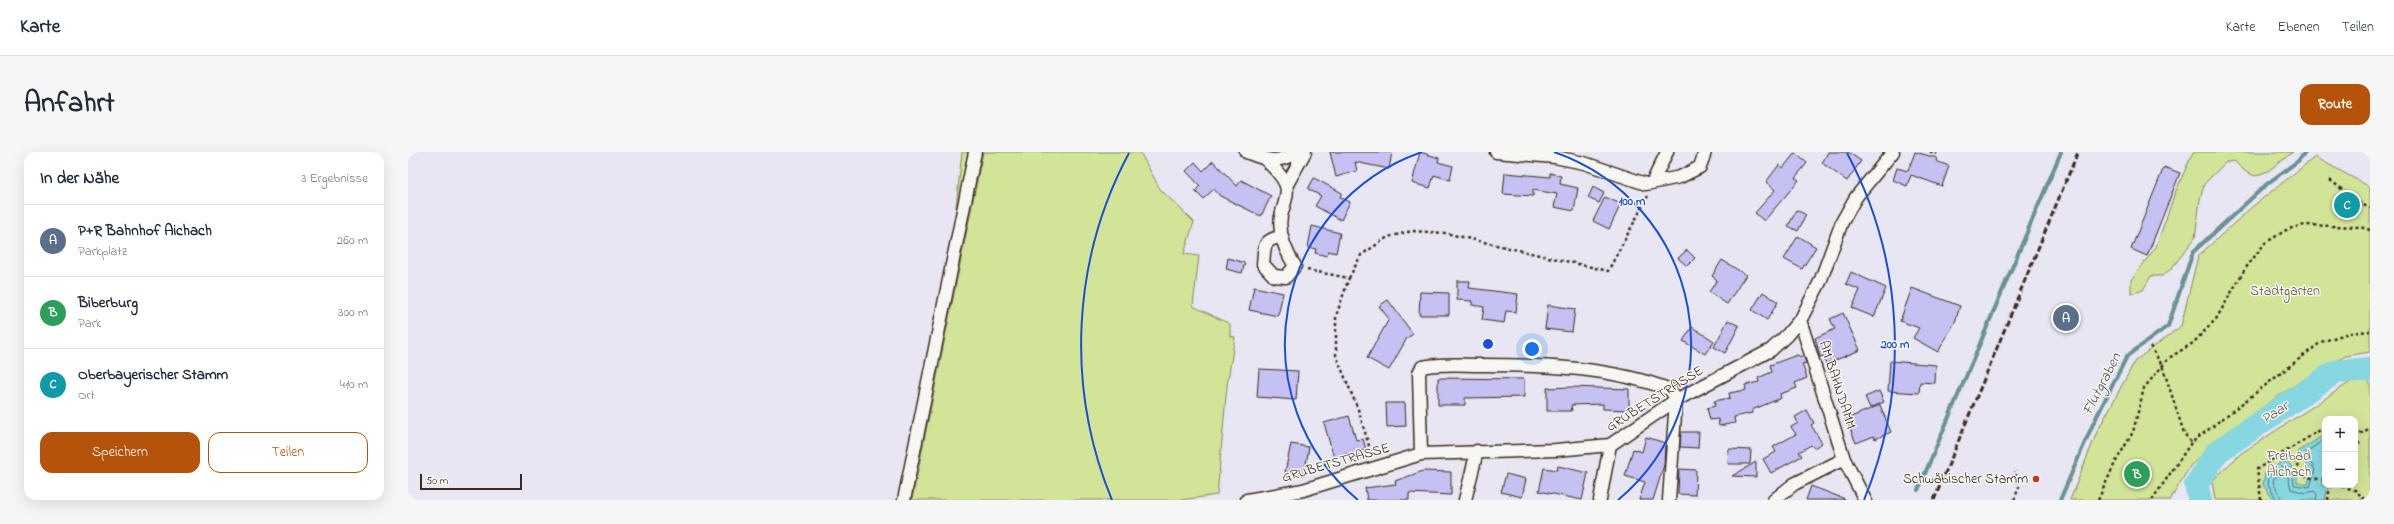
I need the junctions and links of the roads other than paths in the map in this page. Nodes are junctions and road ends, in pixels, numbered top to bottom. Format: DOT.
graph roads {
  1 [pos="975,152"];
  2 [pos="1246,152"];
  3 [pos="1301,152"];
  4 [pos="1305,152"];
  5 [pos="1496,152"];
  6 [pos="1667,152"];
  7 [pos="1705,152"];
  8 [pos="1893,152"];
  9 [pos="1267,161"];
  10 [pos="1649,183"];
  11 [pos="1286,186"];
  12 [pos="1282,236"];
  13 [pos="1800,320"];
  14 [pos="1676,400"];
  15 [pos="1610,445"];
  16 [pos="1477,451"];
  17 [pos="1421,454"];
  18 [pos="1844,460"];
  19 [pos="904,500"];
  20 [pos="1247,500"];
  21 [pos="1465,500"];
  22 [pos="1600,500"];
  23 [pos="1669,500"];
  24 [pos="1774,500"];
  25 [pos="1865,500"];
  1 -- 19 [label="street"];
  2 -- 9 [label="street"];
  3 -- 9 [label="street"];
  4 -- 11 [label="street"];
  5 -- 10 [label="street"];
  6 -- 10 [label="street"];
  7 -- 10 [label="street"];
  8 -- 13 [label="street, GRUBETSTRASSE"];
  9 -- 11 [label="street"];
  11 -- 12 [label="street"];
  12 -- 12 [label="street"];
  13 -- 14 [label="street, GRUBETSTRASSE"];
  13 -- 18 [label="street, AM BAHNDAMM"];
  14 -- 15 [label="street, GRUBETSTRASSE"];
  14 -- 17 [label="street"];
  14 -- 23 [label="street"];
  15 -- 16 [label="street, GRUBETSTRASSE"];
  15 -- 22 [label="street"];
  16 -- 17 [label="street, GRUBETSTRASSE"];
  16 -- 21 [label="street"];
  17 -- 20 [label="street, GRUBETSTRASSE"];
  18 -- 24 [label="street"];
  18 -- 25 [label="street, AM BAHNDAMM"];
}
